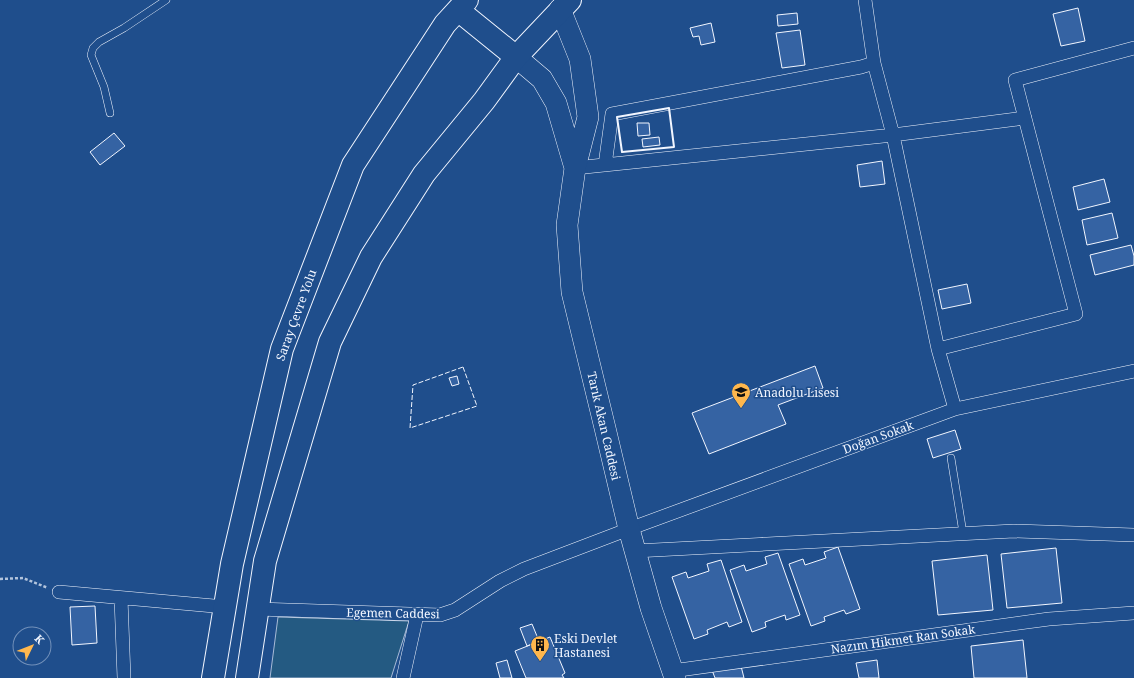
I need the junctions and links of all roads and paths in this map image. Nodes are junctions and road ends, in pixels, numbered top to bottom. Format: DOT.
graph roads {
  1 [pos="166,0"];
  2 [pos="865,0"];
  3 [pos="561,3"];
  4 [pos="463,5"];
  5 [pos="1134,48"];
  6 [pos="516,58"];
  7 [pos="874,63"];
  8 [pos="110,113"];
  9 [pos="1025,118"];
  10 [pos="894,135"];
  11 [pos="605,165"];
  12 [pos="575,168"];
  13 [pos="938,349"];
  14 [pos="1134,371"];
  15 [pos="955,409"];
  16 [pos="952,458"];
  17 [pos="629,529"];
  18 [pos="963,533"];
  19 [pos="1134,535"];
  20 [pos="635,551"];
  21 [pos="0,579"];
  22 [pos="59,592"];
  23 [pos="121,598"];
  24 [pos="224,607"];
  25 [pos="258,609"];
  26 [pos="1134,613"];
  27 [pos="417,615"];
  28 [pos="674,674"];
  29 [pos="124,678"];
  30 [pos="213,678"];
  31 [pos="247,678"];
  32 [pos="403,678"];
  1 -- 8 [label="lane"];
  2 -- 7 [label="street"];
  3 -- 6 [label="highway"];
  3 -- 12 [label="main road, Tarık Akan Caddesi"];
  4 -- 6 [label="highway"];
  4 -- 24 [label="highway, Saray Çevre Yolu"];
  5 -- 9 [label="street"];
  6 -- 12 [label="main road"];
  6 -- 25 [label="highway"];
  7 -- 10 [label="street"];
  7 -- 11 [label="street"];
  9 -- 10 [label="street"];
  9 -- 13 [label="street"];
  10 -- 11 [label="street"];
  10 -- 13 [label="street"];
  11 -- 12 [label="street"];
  12 -- 17 [label="main road, Tarık Akan Caddesi"];
  13 -- 15 [label="street"];
  14 -- 15 [label="street, Doğan Sokak"];
  15 -- 17 [label="street, Doğan Sokak"];
  16 -- 18 [label="lane"];
  17 -- 20 [label="main road, Tarık Akan Caddesi"];
  17 -- 27 [label="street, Egemen Caddesi"];
  18 -- 19 [label="street"];
  18 -- 20 [label="street"];
  20 -- 28 [label="main road, Tarık Akan Caddesi"];
  21 -- 22 [label="path"];
  22 -- 23 [label="street"];
  23 -- 24 [label="street"];
  23 -- 29 [label="street"];
  24 -- 30 [label="highway, Saray Çevre Yolu"];
  25 -- 27 [label="street, Egemen Caddesi"];
  25 -- 31 [label="highway"];
  26 -- 28 [label="street, Nazım Hikmet Ran Sokak"];
  27 -- 32 [label="street"];
}
